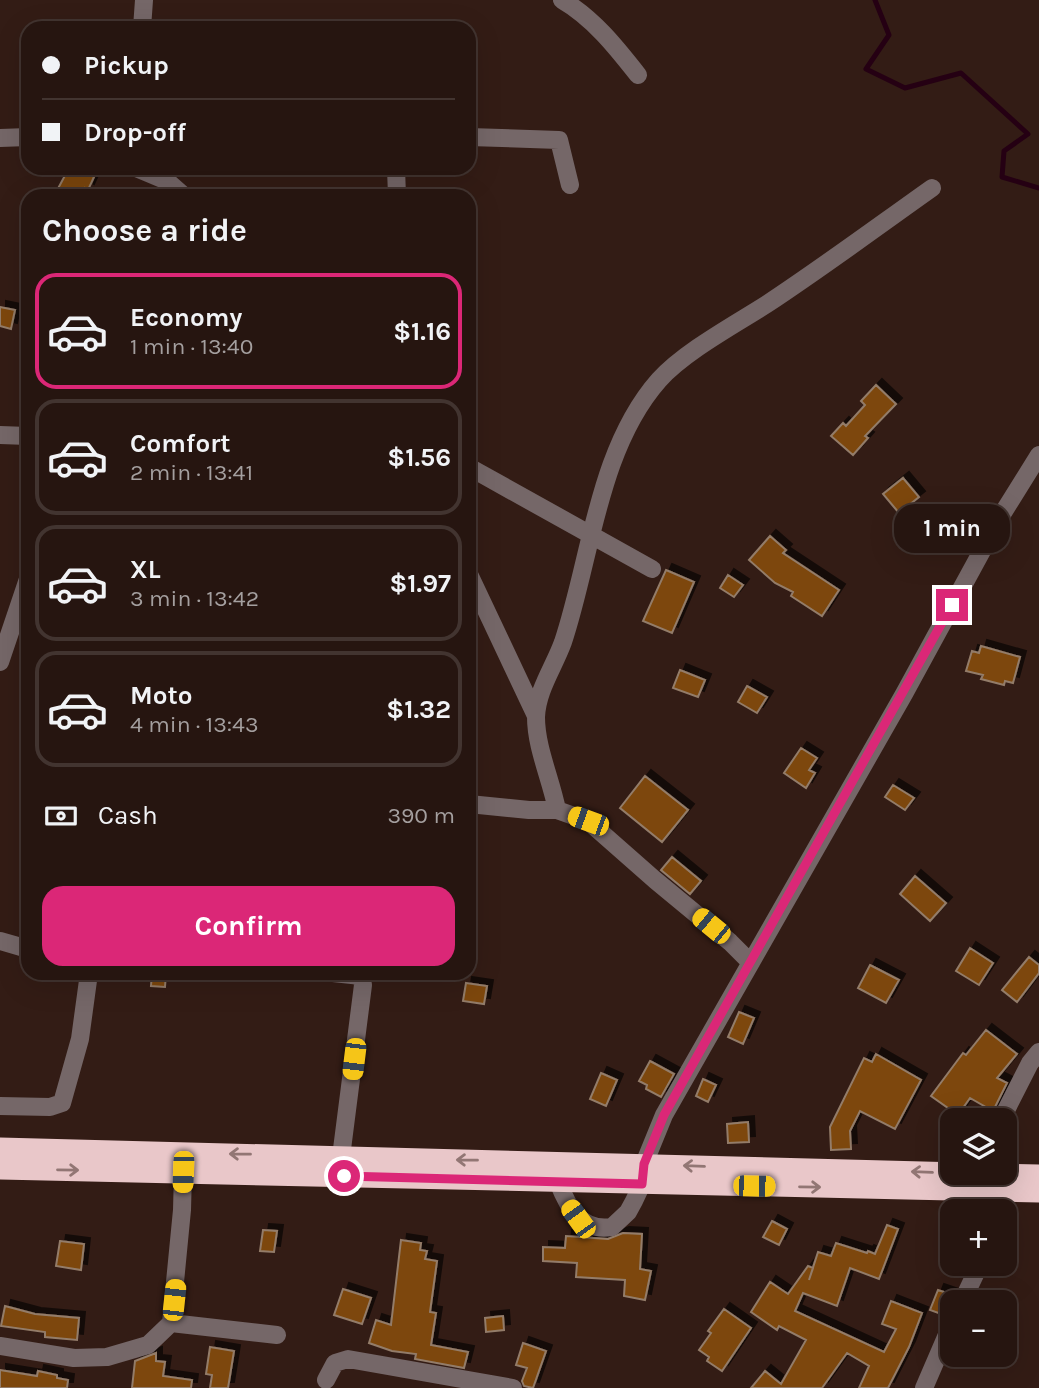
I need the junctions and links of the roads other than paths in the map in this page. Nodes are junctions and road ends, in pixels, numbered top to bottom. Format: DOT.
graph roads {
  1 [pos="144,0"];
  2 [pos="562,0"];
  3 [pos="142,21"];
  4 [pos="638,75"];
  5 [pos="21,137"];
  6 [pos="476,137"];
  7 [pos="0,138"];
  8 [pos="153,175"];
  9 [pos="570,186"];
  10 [pos="932,188"];
  11 [pos="176,189"];
  12 [pos="0,435"];
  13 [pos="21,436"];
  14 [pos="1039,455"];
  15 [pos="476,471"];
  16 [pos="591,535"];
  17 [pos="652,569"];
  18 [pos="476,589"];
  19 [pos="21,600"];
  20 [pos="0,662"];
  21 [pos="536,716"];
  22 [pos="476,805"];
  23 [pos="557,810"];
  24 [pos="0,941"];
  25 [pos="21,946"];
  26 [pos="751,963"];
  27 [pos="88,980"];
  28 [pos="362,980"];
  29 [pos="1039,1052"];
  30 [pos="0,1106"];
  31 [pos="1007,1108"];
  32 [pos="0,1148"];
  33 [pos="341,1157"];
  34 [pos="0,1169"];
  35 [pos="183,1172"];
  36 [pos="940,1173"];
  37 [pos="643,1174"];
  38 [pos="1017,1174"];
  39 [pos="1039,1175"];
  40 [pos="558,1182"];
  41 [pos="1039,1192"];
  42 [pos="976,1199"];
  43 [pos="1011,1199"];
  44 [pos="172,1323"];
  45 [pos="277,1335"];
  46 [pos="0,1346"];
  47 [pos="940,1351"];
  48 [pos="326,1380"];
  49 [pos="513,1388"];
  50 [pos="924,1388"];
  1 -- 3 [label="street"];
  2 -- 4 [label="street"];
  5 -- 7 [label="street"];
  6 -- 9 [label="street"];
  8 -- 11 [label="street"];
  10 -- 16 [label="street"];
  12 -- 13 [label="street"];
  14 -- 26 [label="street"];
  15 -- 16 [label="street"];
  16 -- 17 [label="street"];
  16 -- 21 [label="street"];
  18 -- 21 [label="street"];
  19 -- 20 [label="street"];
  21 -- 23 [label="street"];
  22 -- 23 [label="street"];
  23 -- 26 [label="street"];
  24 -- 25 [label="street"];
  26 -- 37 [label="street"];
  27 -- 30 [label="street"];
  28 -- 33 [label="street"];
  29 -- 31 [label="street"];
  33 -- 32 [label="highway, one-way"];
  37 -- 33 [label="highway, one-way"];
  34 -- 35 [label="highway, one-way"];
  35 -- 40 [label="highway"];
  35 -- 44 [label="street"];
  36 -- 37 [label="highway, one-way"];
  37 -- 40 [label="highway"];
  37 -- 40 [label="street"];
  37 -- 42 [label="highway, one-way"];
  38 -- 39 [label="highway"];
  41 -- 43 [label="highway"];
  44 -- 45 [label="street"];
  44 -- 46 [label="street"];
  47 -- 50 [label="street"];
  48 -- 49 [label="street"];
}
